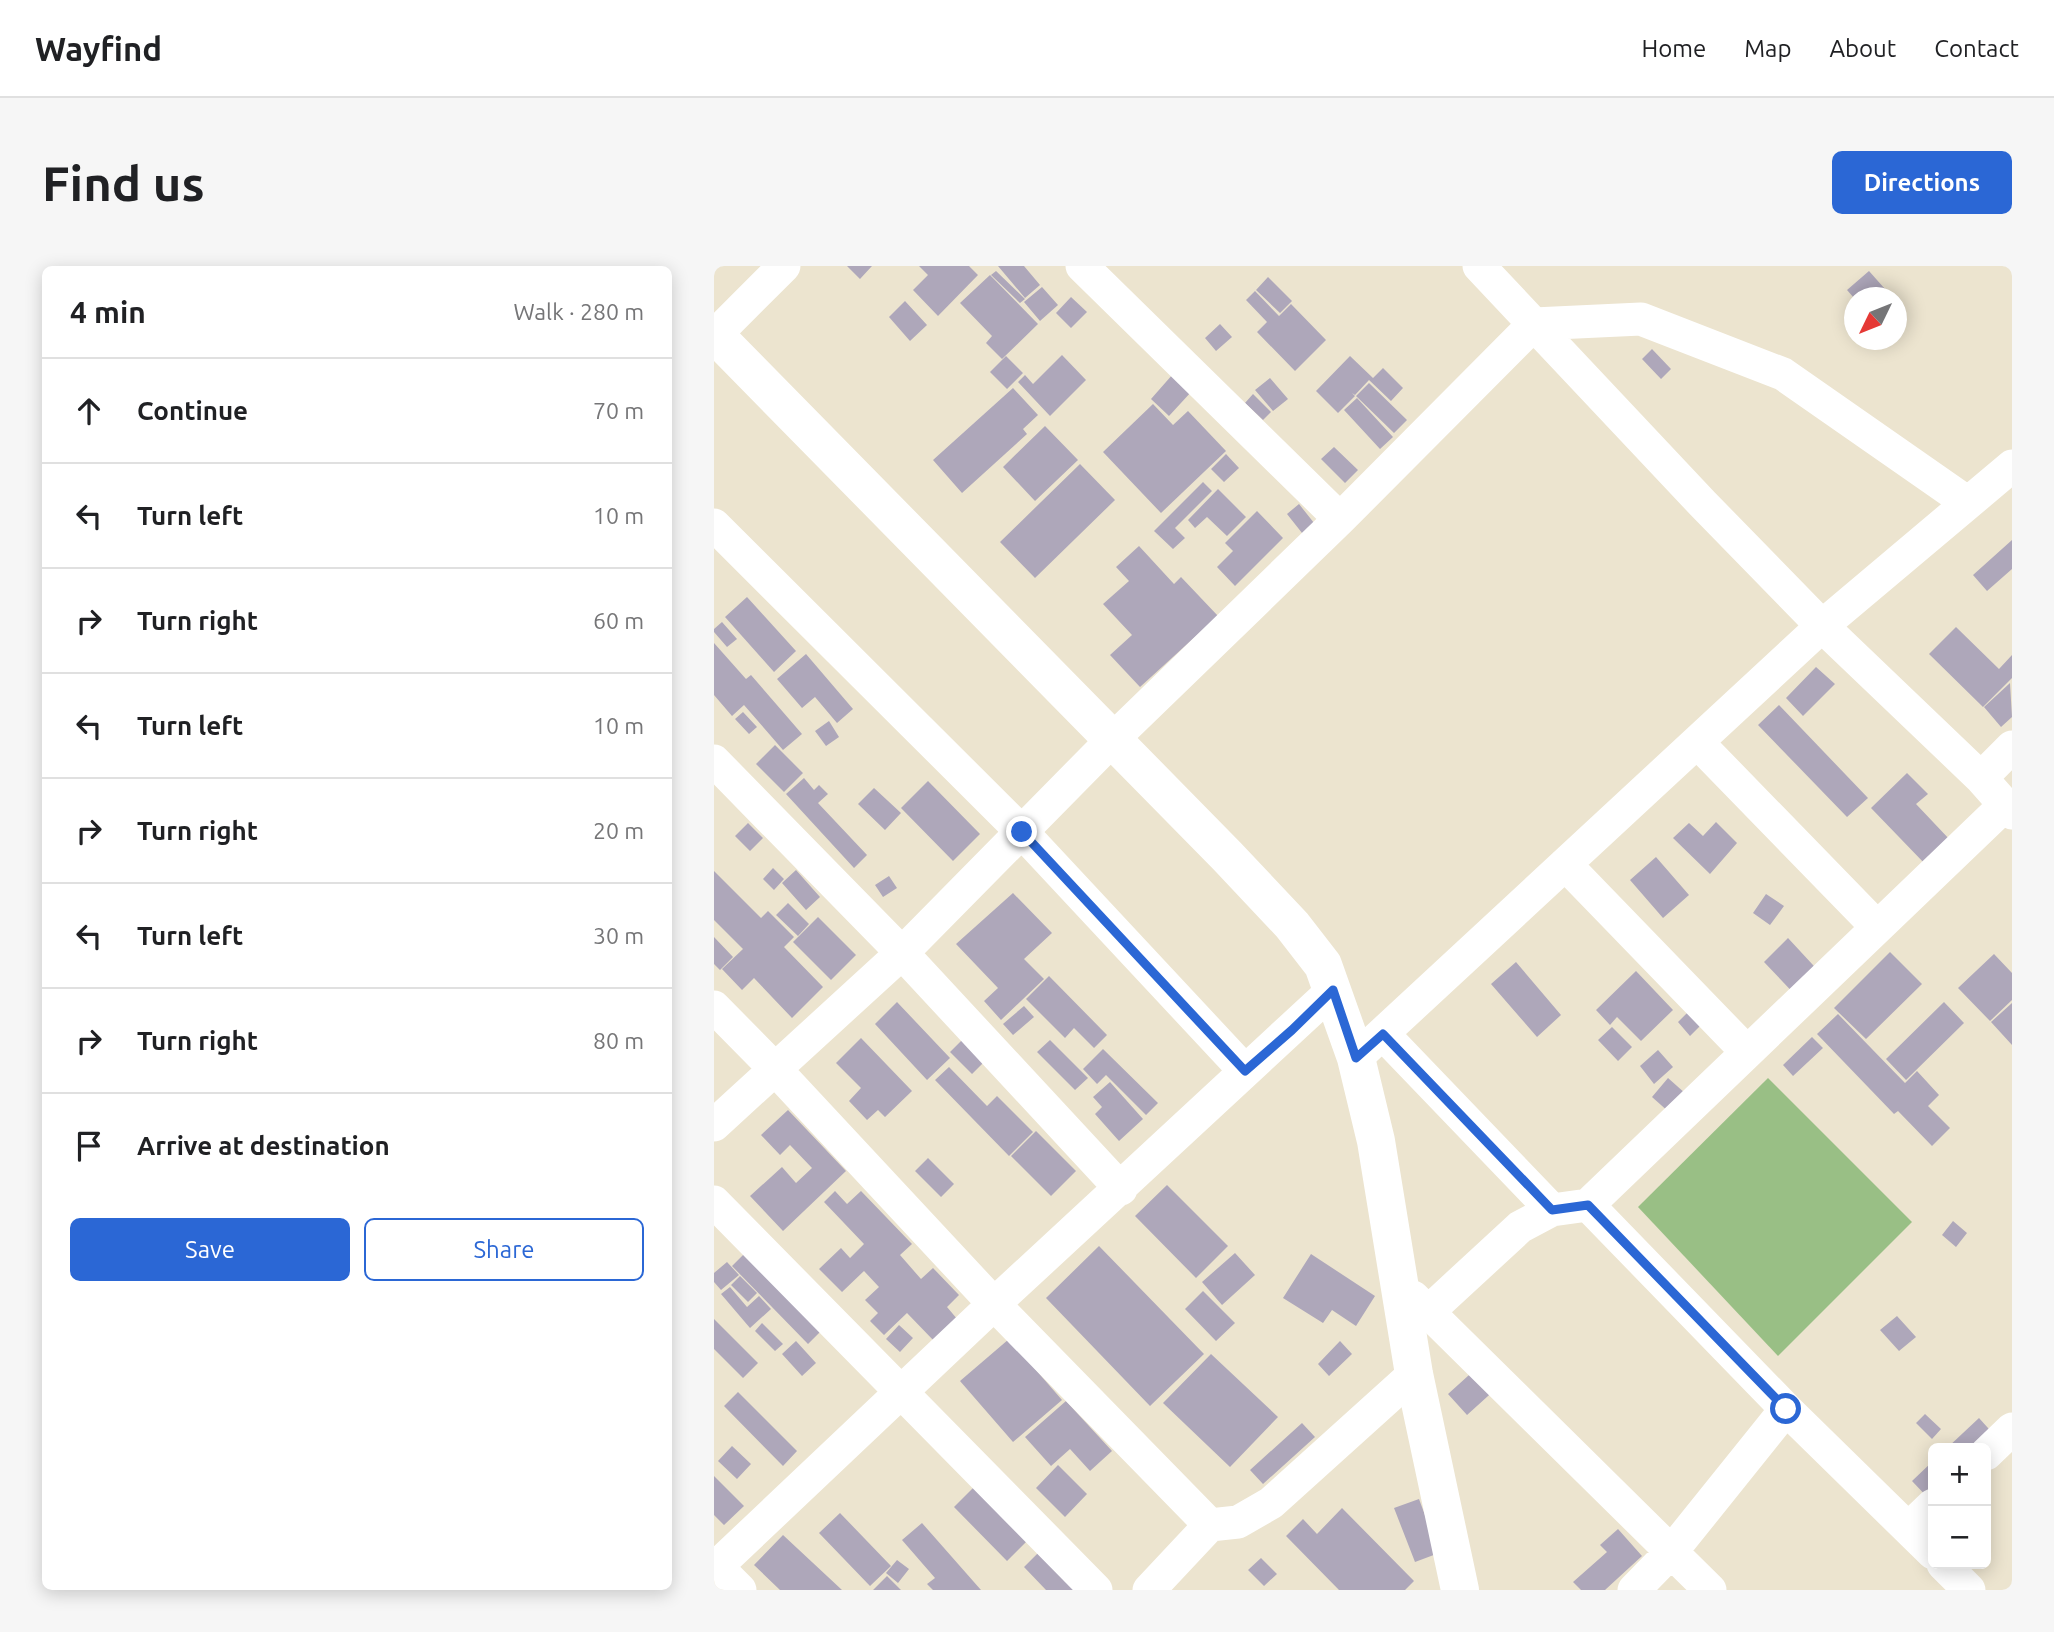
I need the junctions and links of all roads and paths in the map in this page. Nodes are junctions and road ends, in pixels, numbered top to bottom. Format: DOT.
graph roads {
  1 [pos="784,266"];
  2 [pos="1082,266"];
  3 [pos="1479,266"];
  4 [pos="1534,324"];
  5 [pos="714,334"];
  6 [pos="2012,466"];
  7 [pos="1968,503"];
  8 [pos="1340,519"];
  9 [pos="714,525"];
  10 [pos="1822,626"];
  11 [pos="1113,739"];
  12 [pos="1697,742"];
  13 [pos="2012,747"];
  14 [pos="714,761"];
  15 [pos="1981,778"];
  16 [pos="2008,809"];
  17 [pos="1022,832"];
  18 [pos="1565,864"];
  19 [pos="1877,928"];
  20 [pos="902,953"];
  21 [pos="1333,990"];
  22 [pos="714,1007"];
  23 [pos="1369,1046"];
  24 [pos="1747,1052"];
  25 [pos="775,1069"];
  26 [pos="1245,1071"];
  27 [pos="714,1125"];
  28 [pos="1121,1189"];
  29 [pos="714,1202"];
  30 [pos="1588,1205"];
  31 [pos="1552,1210"];
  32 [pos="1399,1283"];
  33 [pos="994,1304"];
  34 [pos="1428,1312"];
  35 [pos="1414,1374"];
  36 [pos="902,1392"];
  37 [pos="1786,1409"];
  38 [pos="2012,1429"];
  39 [pos="1991,1449"];
  40 [pos="1932,1506"];
  41 [pos="1210,1525"];
  42 [pos="1909,1528"];
  43 [pos="1928,1548"];
  44 [pos="1672,1551"];
  45 [pos="715,1566"];
  46 [pos="1948,1569"];
  47 [pos="740,1590"];
  48 [pos="1096,1590"];
  49 [pos="1149,1590"];
  50 [pos="1460,1590"];
  51 [pos="1634,1590"];
  52 [pos="1710,1590"];
  53 [pos="1969,1590"];
  1 -- 5 [label="street"];
  2 -- 8 [label="street"];
  3 -- 4 [label="street"];
  4 -- 7 [label="street"];
  4 -- 8 [label="street"];
  4 -- 10 [label="street"];
  5 -- 11 [label="street"];
  6 -- 7 [label="street"];
  7 -- 10 [label="street"];
  8 -- 11 [label="street"];
  9 -- 17 [label="street"];
  10 -- 12 [label="street"];
  10 -- 15 [label="street"];
  11 -- 17 [label="street"];
  11 -- 21 [label="street"];
  12 -- 18 [label="street"];
  12 -- 19 [label="street"];
  13 -- 15 [label="street"];
  14 -- 20 [label="street"];
  15 -- 16 [label="street"];
  16 -- 19 [label="street"];
  17 -- 20 [label="street"];
  17 -- 26 [label="street"];
  18 -- 23 [label="street"];
  18 -- 24 [label="street"];
  19 -- 24 [label="street"];
  20 -- 25 [label="street"];
  20 -- 28 [label="street"];
  21 -- 23 [label="street"];
  21 -- 26 [label="street"];
  22 -- 25 [label="street"];
  23 -- 31 [label="street"];
  23 -- 32 [label="street"];
  24 -- 30 [label="street"];
  25 -- 27 [label="street"];
  25 -- 33 [label="street"];
  26 -- 28 [label="street"];
  28 -- 33 [label="street"];
  29 -- 36 [label="street"];
  30 -- 31 [label="street"];
  30 -- 37 [label="street"];
  31 -- 34 [label="street"];
  32 -- 34 [label="street"];
  32 -- 35 [label="street"];
  33 -- 36 [label="street"];
  33 -- 41 [label="street"];
  34 -- 44 [label="street"];
  35 -- 41 [label="street"];
  35 -- 50 [label="street"];
  36 -- 45 [label="street"];
  36 -- 48 [label="street"];
  37 -- 42 [label="street"];
  37 -- 44 [label="street"];
  38 -- 39 [label="street"];
  40 -- 42 [label="street"];
  41 -- 49 [label="street"];
  42 -- 43 [label="street"];
  44 -- 51 [label="street"];
  44 -- 52 [label="street"];
  45 -- 47 [label="street"];
  46 -- 53 [label="street"];
}
